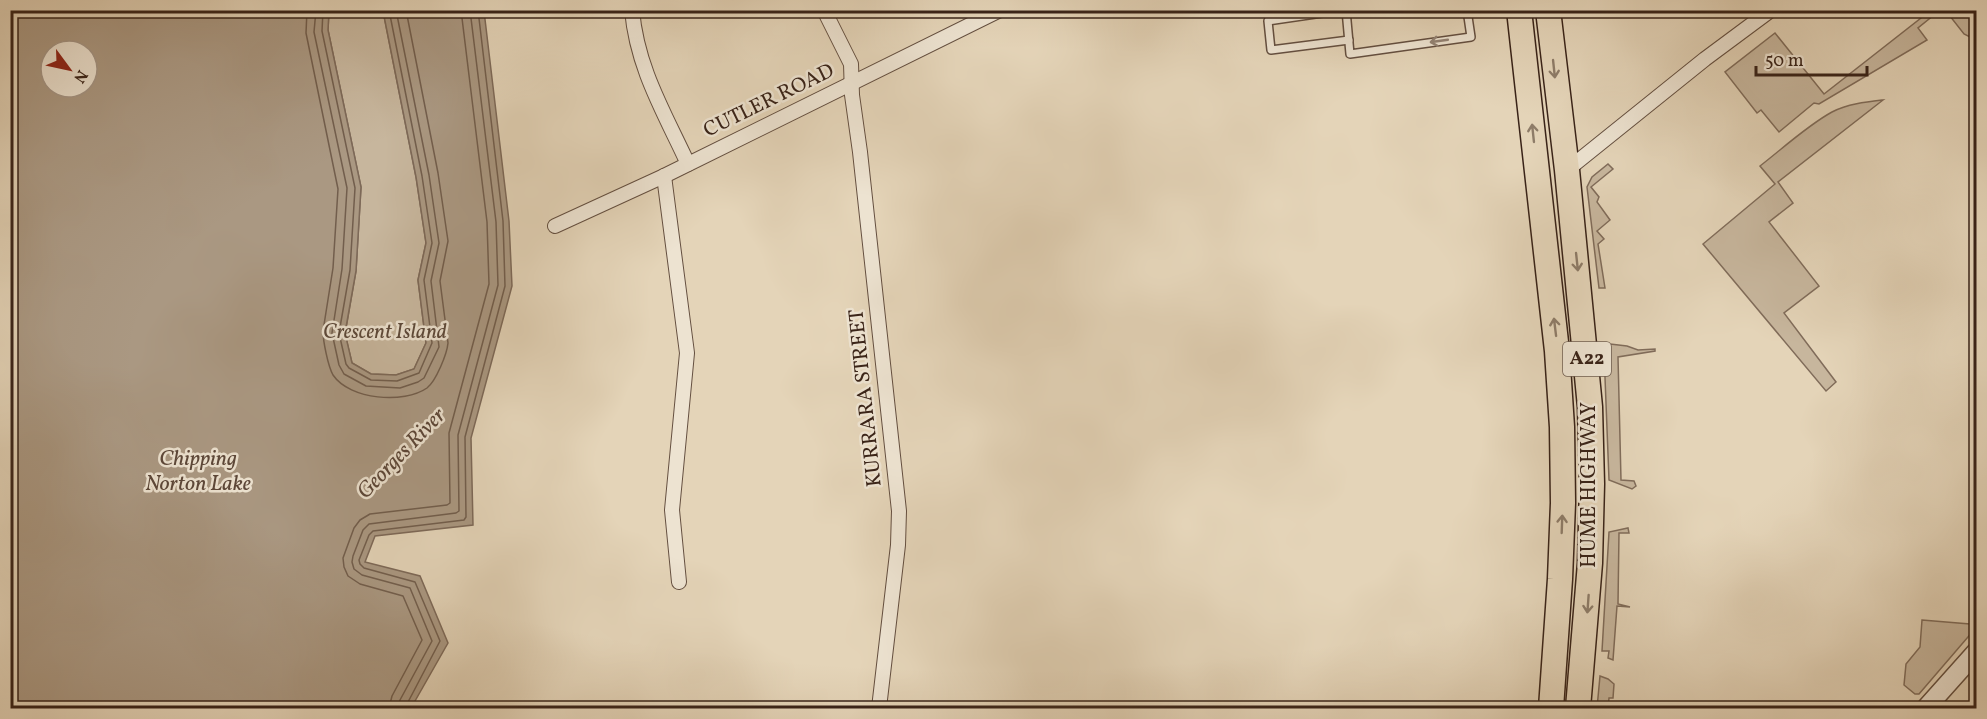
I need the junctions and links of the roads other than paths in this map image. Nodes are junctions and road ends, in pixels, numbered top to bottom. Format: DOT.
graph roads {
  1 [pos="632,10"];
  2 [pos="824,10"];
  3 [pos="1345,10"];
  4 [pos="1467,10"];
  5 [pos="1519,10"];
  6 [pos="1548,10"];
  7 [pos="1771,10"];
  8 [pos="996,12"];
  9 [pos="1349,40"];
  10 [pos="853,84"];
  11 [pos="688,164"];
  12 [pos="1567,170"];
  13 [pos="664,176"];
  14 [pos="555,226"];
  15 [pos="679,582"];
  16 [pos="1977,652"];
  17 [pos="879,708"];
  18 [pos="1551,708"];
  19 [pos="1578,708"];
  20 [pos="1926,708"];
  1 -- 11 [label="street"];
  2 -- 10 [label="street, KURRARA STREET"];
  3 -- 9 [label="lane"];
  3 -- 9 [label="lane"];
  4 -- 9 [label="lane, one-way"];
  18 -- 5 [label="highway, HUME HIGHWAY / A22, one-way"];
  6 -- 12 [label="highway, HUME HIGHWAY / A22, one-way"];
  7 -- 12 [label="street"];
  8 -- 10 [label="street, CUTLER ROAD"];
  10 -- 11 [label="street, CUTLER ROAD"];
  10 -- 17 [label="street, KURRARA STREET"];
  11 -- 13 [label="street, CUTLER ROAD"];
  12 -- 19 [label="highway, HUME HIGHWAY / A22, one-way"];
  13 -- 14 [label="street, CUTLER ROAD"];
  13 -- 15 [label="street"];
  16 -- 20 [label="street"];
}
